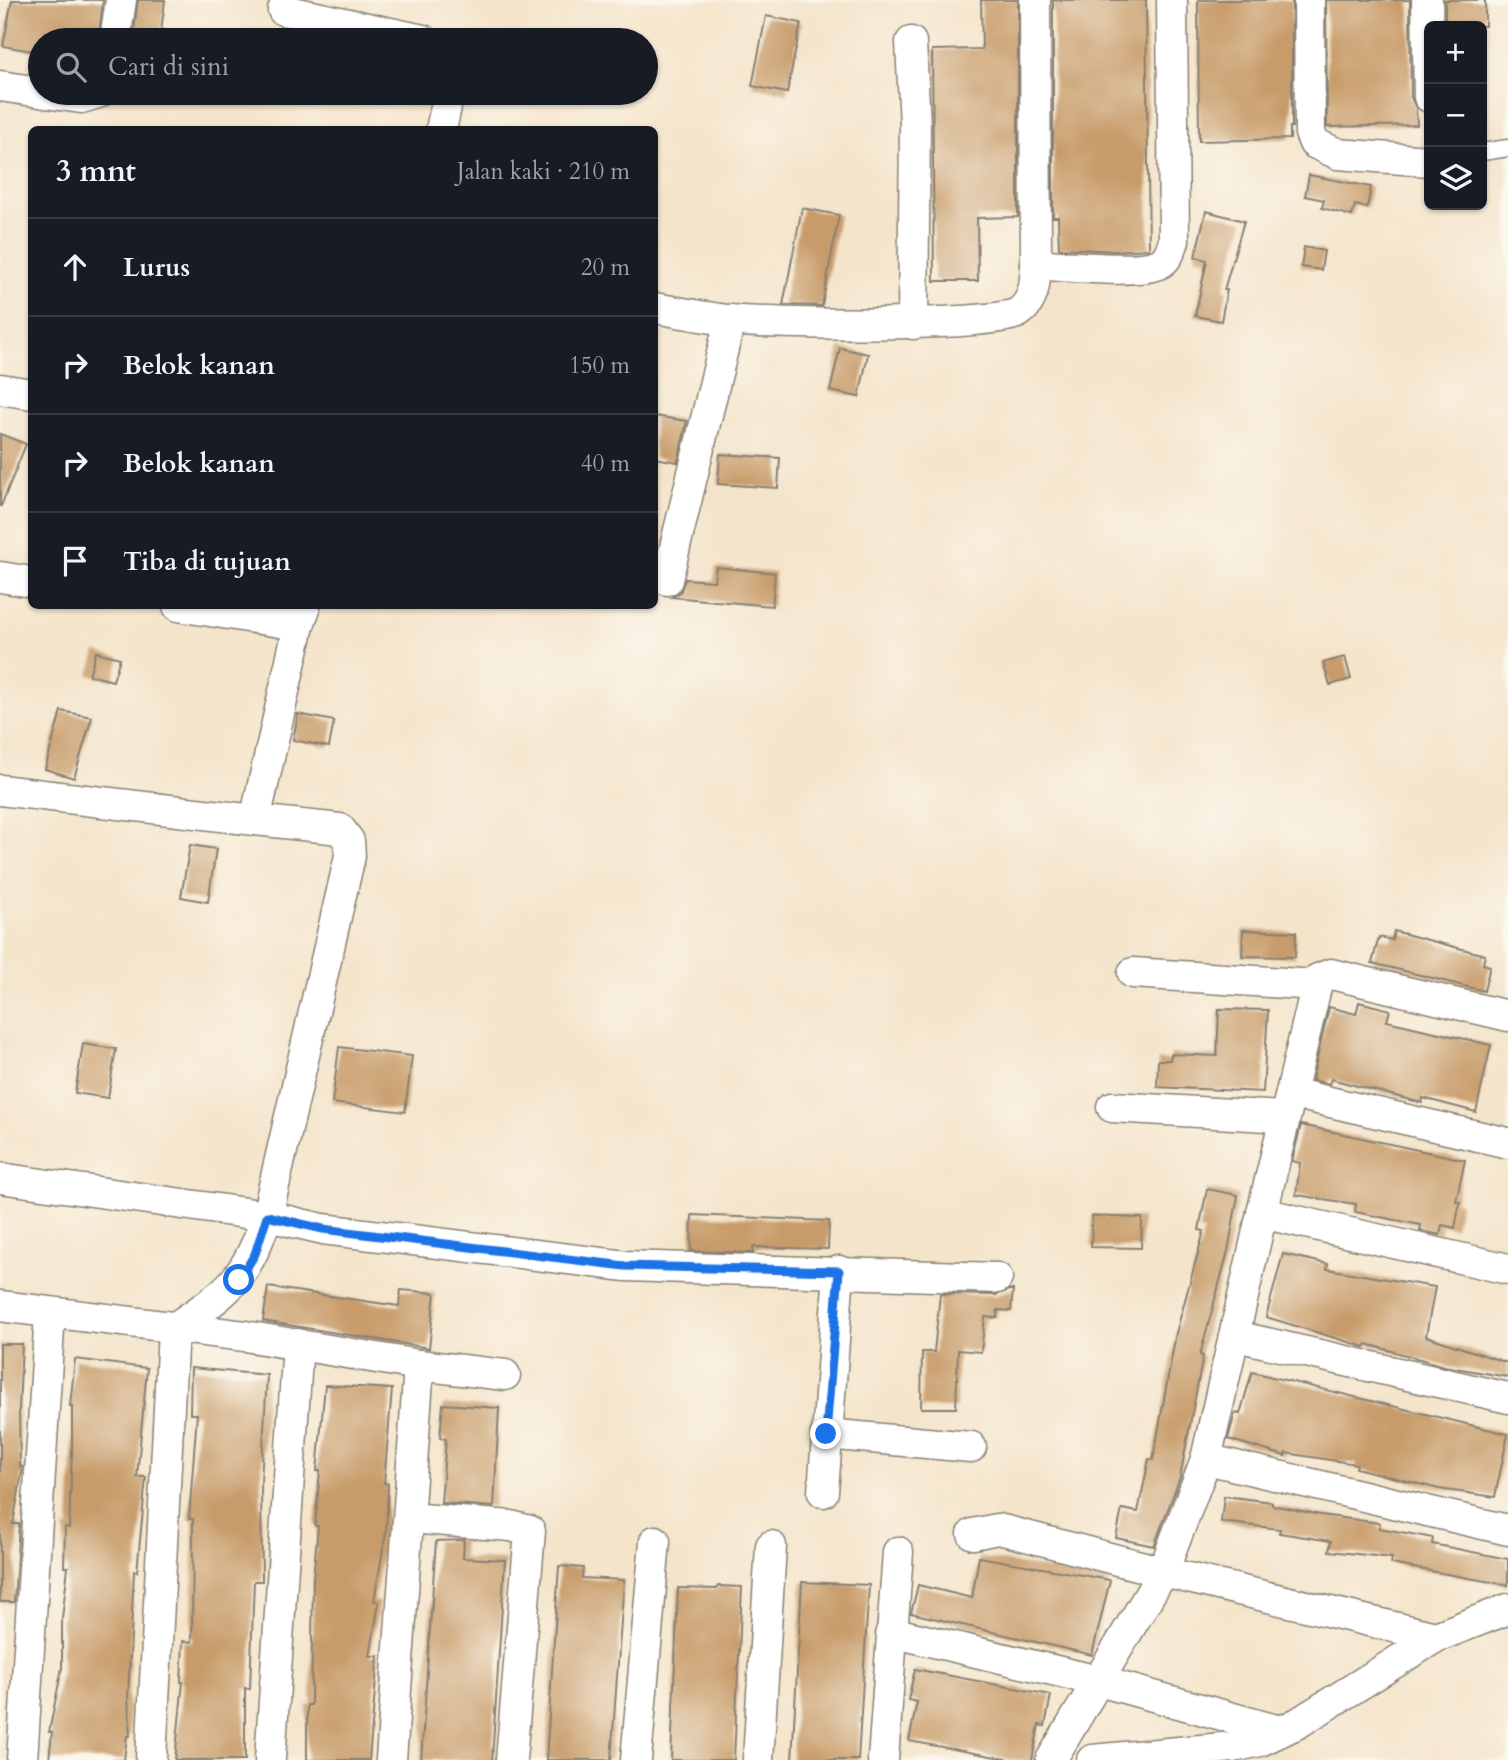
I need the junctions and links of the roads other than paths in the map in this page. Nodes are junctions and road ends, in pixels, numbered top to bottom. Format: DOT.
graph roads {
  1 [pos="121,0"];
  2 [pos="1035,0"];
  3 [pos="1172,0"];
  4 [pos="1309,0"];
  5 [pos="1427,0"];
  6 [pos="283,9"];
  7 [pos="117,28"];
  8 [pos="369,28"];
  9 [pos="911,42"];
  10 [pos="1429,84"];
  11 [pos="0,86"];
  12 [pos="28,90"];
  13 [pos="446,105"];
  14 [pos="442,126"];
  15 [pos="1508,148"];
  16 [pos="1487,151"];
  17 [pos="1424,161"];
  18 [pos="1036,264"];
  19 [pos="658,309"];
  20 [pos="730,320"];
  21 [pos="913,324"];
  22 [pos="0,389"];
  23 [pos="28,393"];
  24 [pos="0,577"];
  25 [pos="667,580"];
  26 [pos="28,581"];
  27 [pos="219,609"];
  28 [pos="302,615"];
  29 [pos="0,790"];
  30 [pos="255,820"];
  31 [pos="1133,972"];
  32 [pos="1316,985"];
  33 [pos="1508,1016"];
  34 [pos="1287,1105"];
  35 [pos="1112,1107"];
  36 [pos="1508,1143"];
  37 [pos="0,1178"];
  38 [pos="1262,1213"];
  39 [pos="267,1216"];
  40 [pos="1508,1269"];
  41 [pos="839,1271"];
  42 [pos="997,1278"];
  43 [pos="0,1306"];
  44 [pos="50,1313"];
  45 [pos="173,1329"];
  46 [pos="1236,1336"];
  47 [pos="298,1344"];
  48 [pos="418,1365"];
  49 [pos="505,1375"];
  50 [pos="1508,1398"];
  51 [pos="826,1434"];
  52 [pos="971,1447"];
  53 [pos="1206,1459"];
  54 [pos="822,1492"];
  55 [pos="409,1518"];
  56 [pos="1508,1530"];
  57 [pos="973,1534"];
  58 [pos="655,1541"];
  59 [pos="771,1546"];
  60 [pos="898,1552"];
  61 [pos="1163,1572"];
  62 [pos="1508,1609"];
  63 [pos="891,1632"];
  64 [pos="1436,1637"];
  65 [pos="1099,1681"];
  66 [pos="1280,1731"];
  67 [pos="891,1758"];
  68 [pos="22,1760"];
  69 [pos="150,1760"];
  70 [pos="270,1760"];
  71 [pos="391,1760"];
  72 [pos="510,1760"];
  73 [pos="636,1760"];
  74 [pos="758,1760"];
  75 [pos="1051,1760"];
  76 [pos="1092,1760"];
  1 -- 7 [label="street"];
  2 -- 18 [label="street"];
  3 -- 18 [label="street"];
  4 -- 17 [label="street"];
  5 -- 10 [label="street"];
  6 -- 8 [label="street"];
  9 -- 21 [label="street"];
  11 -- 12 [label="street"];
  13 -- 14 [label="street"];
  15 -- 16 [label="lane"];
  18 -- 21 [label="street"];
  19 -- 20 [label="street"];
  20 -- 21 [label="street"];
  20 -- 25 [label="street"];
  22 -- 23 [label="street"];
  24 -- 26 [label="street"];
  27 -- 28 [label="street"];
  28 -- 30 [label="street"];
  29 -- 30 [label="street"];
  30 -- 39 [label="street"];
  31 -- 32 [label="street"];
  32 -- 33 [label="street"];
  32 -- 34 [label="street"];
  34 -- 35 [label="street"];
  34 -- 36 [label="street"];
  34 -- 38 [label="street"];
  37 -- 39 [label="street"];
  38 -- 40 [label="street"];
  38 -- 46 [label="street"];
  39 -- 41 [label="street"];
  39 -- 45 [label="street"];
  41 -- 42 [label="street"];
  41 -- 51 [label="street"];
  43 -- 44 [label="street"];
  44 -- 45 [label="street"];
  44 -- 68 [label="street"];
  45 -- 47 [label="street"];
  45 -- 69 [label="street"];
  46 -- 50 [label="street"];
  46 -- 53 [label="street"];
  47 -- 48 [label="street"];
  47 -- 70 [label="street"];
  48 -- 49 [label="street"];
  48 -- 55 [label="street"];
  51 -- 52 [label="street"];
  51 -- 54 [label="street"];
  53 -- 56 [label="street"];
  53 -- 61 [label="street"];
  55 -- 71 [label="street"];
  55 -- 72 [label="street"];
  57 -- 61 [label="street"];
  58 -- 73 [label="street"];
  59 -- 74 [label="street"];
  60 -- 63 [label="street"];
  61 -- 64 [label="street"];
  61 -- 65 [label="street"];
  62 -- 64 [label="street"];
  63 -- 65 [label="street"];
  63 -- 67 [label="street"];
  64 -- 66 [label="street"];
  65 -- 66 [label="street"];
  65 -- 75 [label="street"];
  66 -- 76 [label="street"];
}
